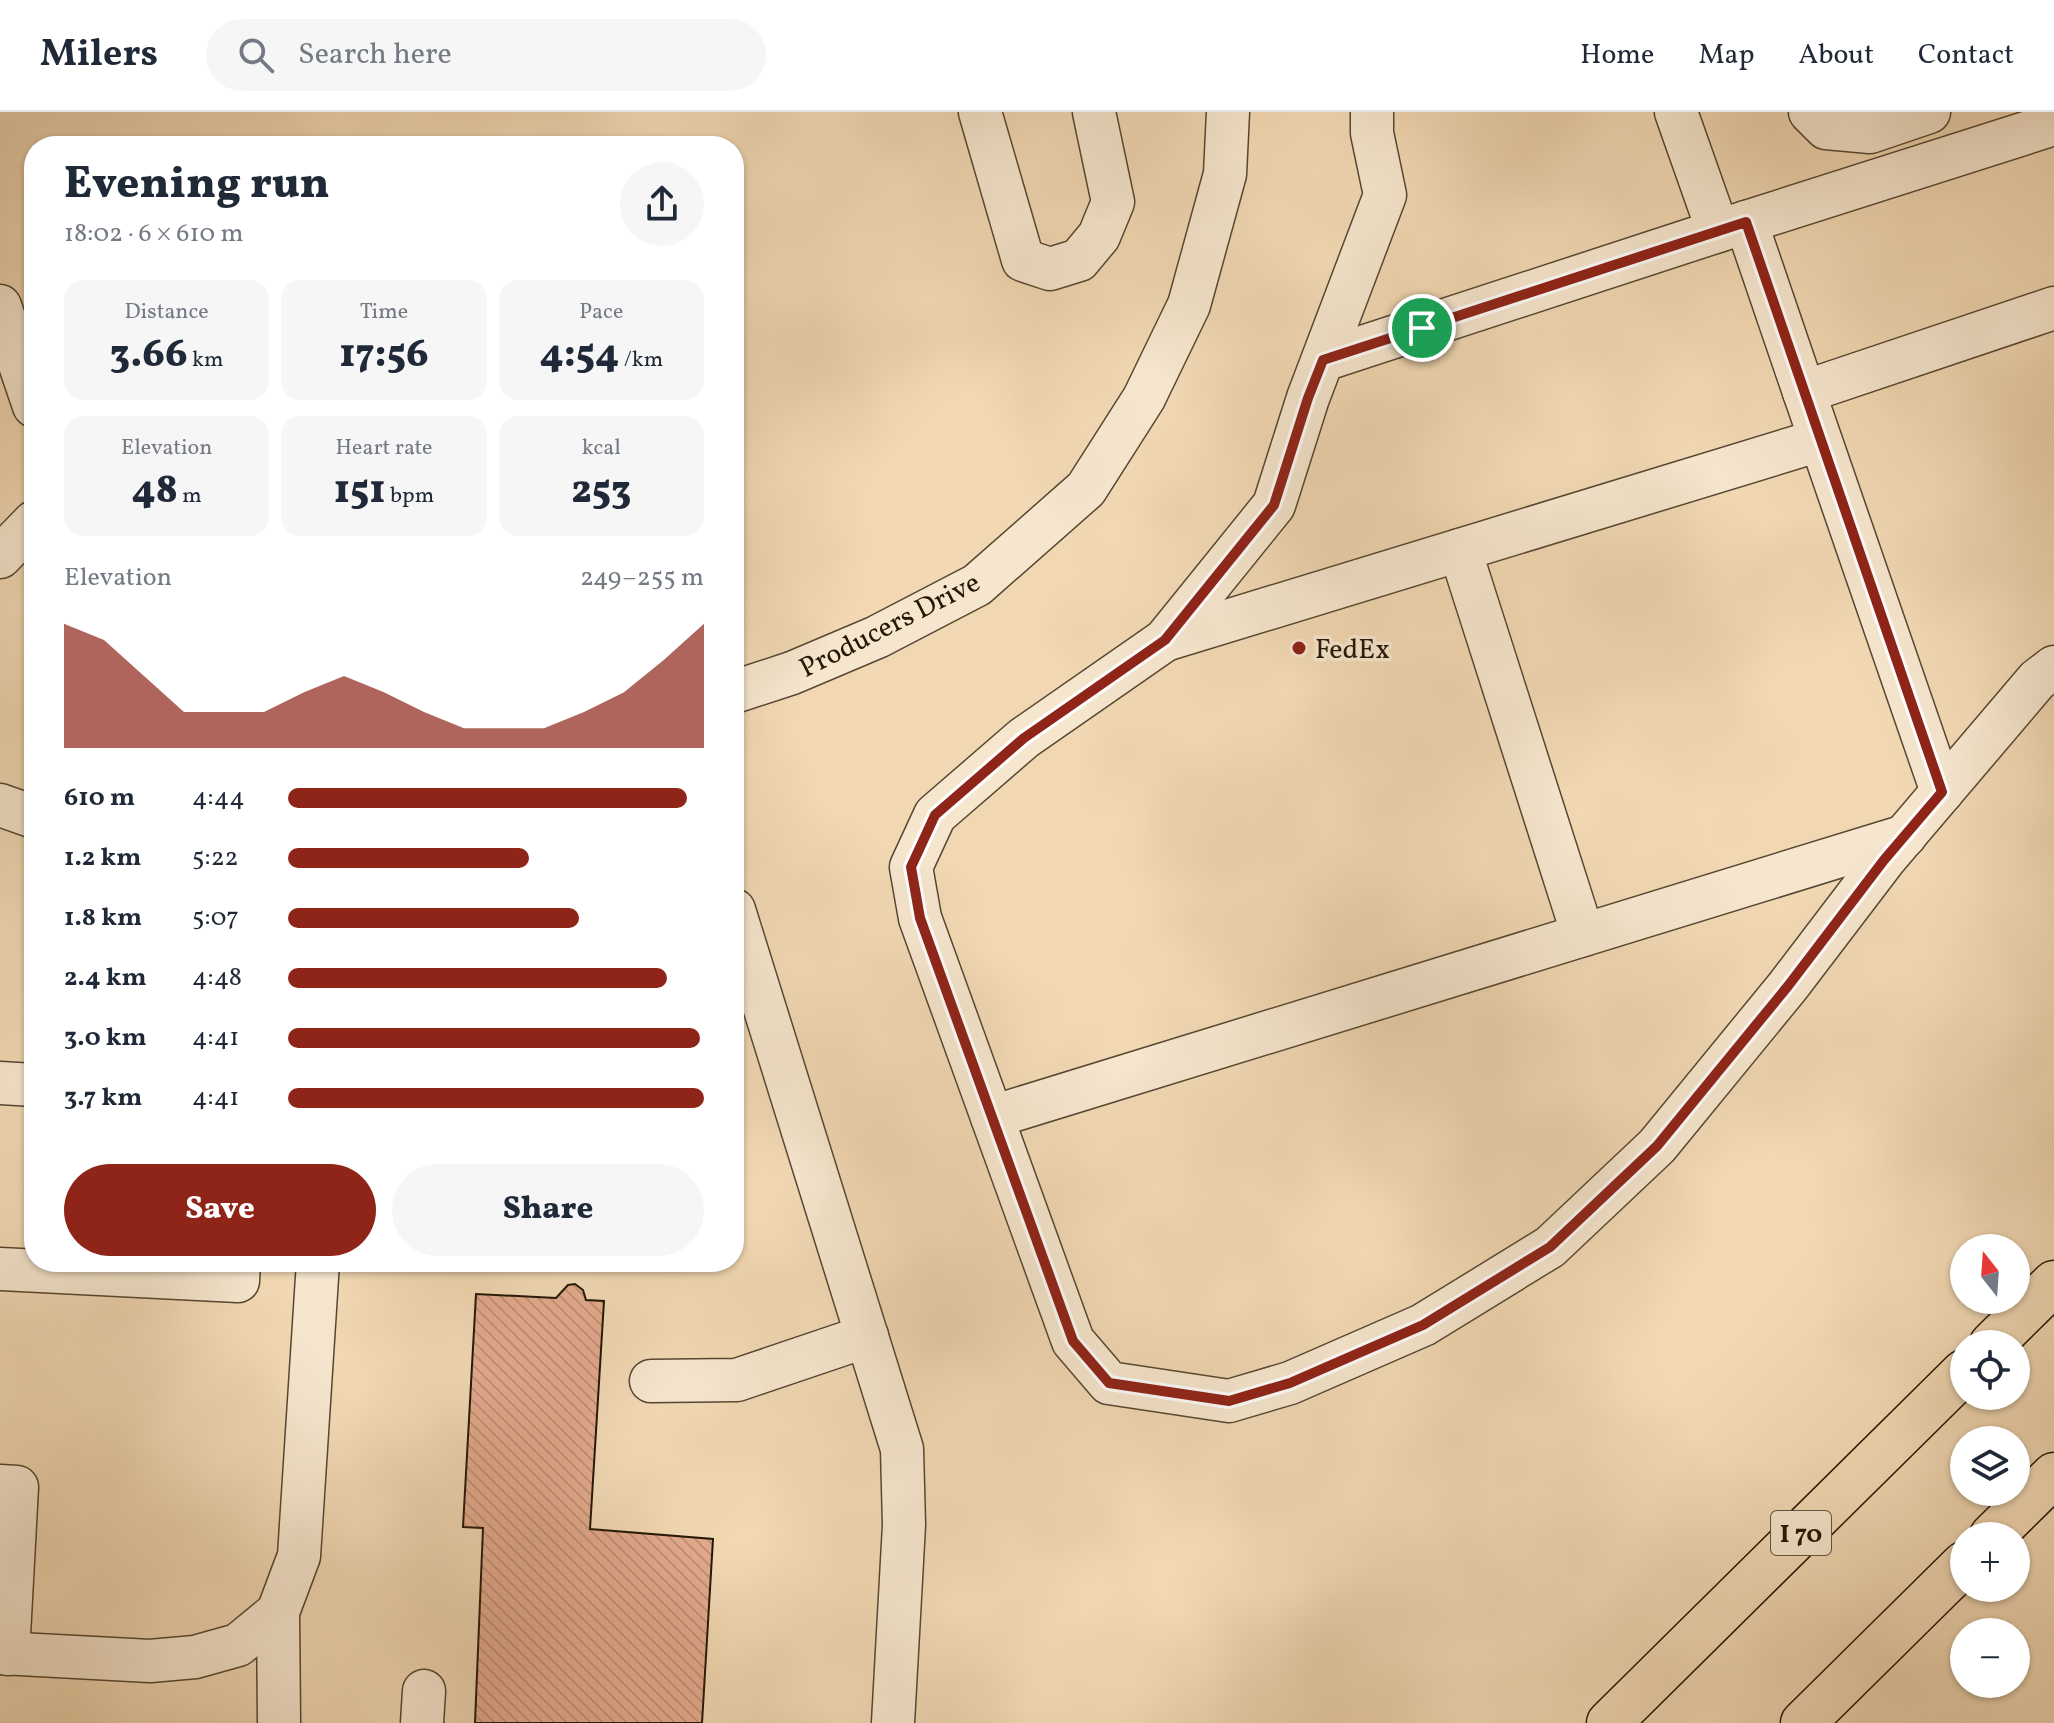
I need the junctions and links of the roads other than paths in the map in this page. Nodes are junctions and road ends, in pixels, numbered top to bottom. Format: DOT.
graph roads {
  1 [pos="980,112"];
  2 [pos="1094,112"];
  3 [pos="1228,112"];
  4 [pos="1372,112"];
  5 [pos="1676,112"];
  6 [pos="1810,112"];
  7 [pos="1929,112"];
  8 [pos="2054,124"];
  9 [pos="1732,227"];
  10 [pos="0,306"];
  11 [pos="2054,308"];
  12 [pos="1323,360"];
  13 [pos="24,377"];
  14 [pos="1804,392"];
  15 [pos="1820,440"];
  16 [pos="24,532"];
  17 [pos="1460,550"];
  18 [pos="0,557"];
  19 [pos="1165,640"];
  20 [pos="2054,667"];
  21 [pos="744,689"];
  22 [pos="1942,792"];
  23 [pos="0,805"];
  24 [pos="24,813"];
  25 [pos="1905,836"];
  26 [pos="1583,935"];
  27 [pos="744,942"];
  28 [pos="0,1083"];
  29 [pos="24,1084"];
  30 [pos="992,1117"];
  31 [pos="0,1269"];
  32 [pos="24,1270"];
  33 [pos="60,1272"];
  34 [pos="238,1272"];
  35 [pos="317,1272"];
  36 [pos="2054,1283"];
  37 [pos="2006,1330"];
  38 [pos="867,1336"];
  39 [pos="651,1381"];
  40 [pos="1950,1386"];
  41 [pos="2054,1475"];
  42 [pos="0,1486"];
  43 [pos="2006,1522"];
  44 [pos="1950,1578"];
  45 [pos="278,1612"];
  46 [pos="4,1653"];
  47 [pos="279,1723"];
  48 [pos="893,1723"];
  49 [pos="1609,1723"];
  50 [pos="1803,1723"];
  1 -- 2 [label="street"];
  3 -- 21 [label="street, Producers Drive"];
  4 -- 12 [label="street"];
  5 -- 9 [label="street"];
  6 -- 7 [label="street"];
  8 -- 9 [label="street"];
  9 -- 12 [label="street"];
  9 -- 14 [label="street"];
  10 -- 13 [label="street"];
  11 -- 14 [label="street"];
  12 -- 19 [label="street"];
  14 -- 15 [label="street"];
  15 -- 17 [label="street"];
  15 -- 22 [label="street"];
  16 -- 18 [label="street"];
  17 -- 19 [label="street"];
  17 -- 26 [label="street"];
  19 -- 30 [label="street"];
  20 -- 22 [label="street"];
  22 -- 25 [label="street"];
  23 -- 24 [label="street"];
  25 -- 26 [label="street"];
  25 -- 30 [label="street"];
  26 -- 30 [label="street"];
  27 -- 38 [label="street"];
  28 -- 29 [label="street"];
  31 -- 32 [label="street"];
  33 -- 34 [label="street"];
  35 -- 45 [label="street"];
  36 -- 37 [label="highway"];
  38 -- 39 [label="street"];
  38 -- 48 [label="street"];
  40 -- 49 [label="highway, I 70"];
  41 -- 43 [label="highway"];
  42 -- 46 [label="street"];
  44 -- 50 [label="highway"];
  45 -- 46 [label="street"];
  45 -- 47 [label="street"];
}
